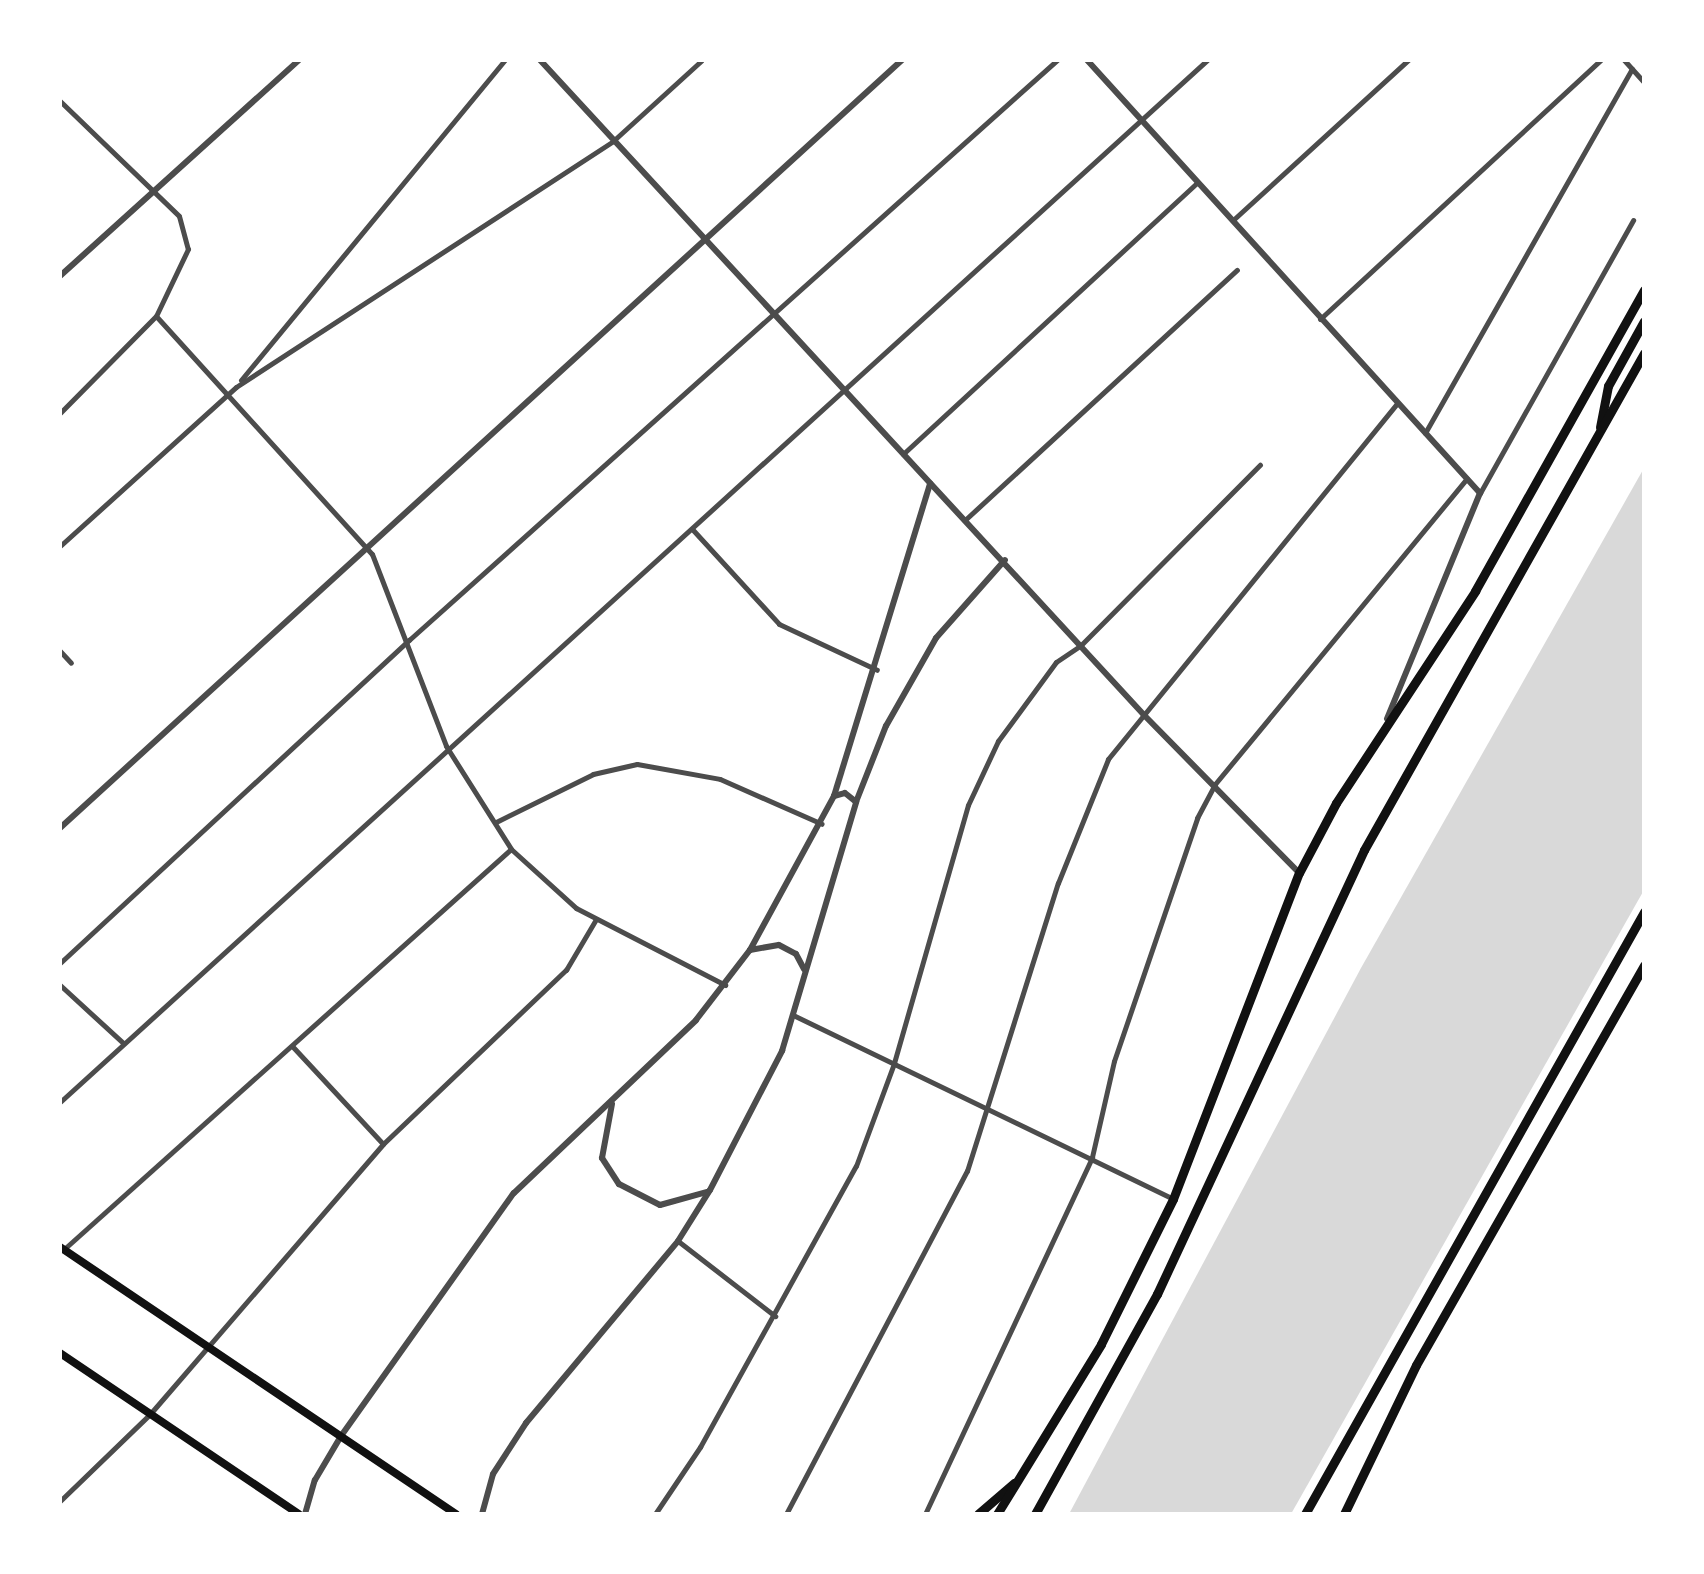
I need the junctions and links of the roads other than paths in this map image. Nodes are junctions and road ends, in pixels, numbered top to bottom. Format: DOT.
graph roads {
  1 [pos="299,60"];
  2 [pos="505,60"];
  3 [pos="540,60"];
  4 [pos="702,60"];
  5 [pos="902,60"];
  6 [pos="1057,60"];
  7 [pos="1087,60"];
  8 [pos="1207,60"];
  9 [pos="1408,60"];
  10 [pos="1600,60"];
  11 [pos="1624,60"];
  12 [pos="1632,69"];
  13 [pos="1644,82"];
  14 [pos="60,101"];
  15 [pos="1143,121"];
  16 [pos="613,140"];
  17 [pos="1197,183"];
  18 [pos="154,190"];
  19 [pos="1632,220"];
  20 [pos="1232,221"];
  21 [pos="704,240"];
  22 [pos="1237,270"];
  23 [pos="60,276"];
  24 [pos="1644,290"];
  25 [pos="156,313"];
  26 [pos="774,317"];
  27 [pos="1319,320"];
  28 [pos="1644,321"];
  29 [pos="1644,354"];
  30 [pos="236,386"];
  31 [pos="842,392"];
  32 [pos="227,394"];
  33 [pos="1397,404"];
  34 [pos="60,413"];
  35 [pos="1599,429"];
  36 [pos="1425,433"];
  37 [pos="902,454"];
  38 [pos="1260,465"];
  39 [pos="1467,478"];
  40 [pos="930,483"];
  41 [pos="1480,493"];
  42 [pos="966,519"];
  43 [pos="693,530"];
  44 [pos="60,546"];
  45 [pos="368,549"];
  46 [pos="1005,560"];
  47 [pos="409,640"];
  48 [pos="1081,646"];
  49 [pos="60,651"];
  50 [pos="71,663"];
  51 [pos="876,670"];
  52 [pos="1144,715"];
  53 [pos="1384,729"];
  54 [pos="446,746"];
  55 [pos="1215,784"];
  56 [pos="834,796"];
  57 [pos="856,802"];
  58 [pos="496,822"];
  59 [pos="822,824"];
  60 [pos="60,828"];
  61 [pos="511,849"];
  62 [pos="1299,873"];
  63 [pos="1644,912"];
  64 [pos="596,919"];
  65 [pos="750,950"];
  66 [pos="60,964"];
  67 [pos="1644,964"];
  68 [pos="804,970"];
  69 [pos="1639,984"];
  70 [pos="60,985"];
  71 [pos="727,985"];
  72 [pos="793,1015"];
  73 [pos="124,1042"];
  74 [pos="292,1046"];
  75 [pos="894,1063"];
  76 [pos="614,1099"];
  77 [pos="60,1102"];
  78 [pos="990,1111"];
  79 [pos="383,1144"];
  80 [pos="1092,1157"];
  81 [pos="710,1190"];
  82 [pos="1173,1199"];
  83 [pos="678,1241"];
  84 [pos="62,1249"];
  85 [pos="775,1316"];
  86 [pos="208,1347"];
  87 [pos="60,1353"];
  88 [pos="150,1414"];
  89 [pos="342,1436"];
  90 [pos="1023,1475"];
  91 [pos="60,1501"];
  92 [pos="302,1514"];
  93 [pos="456,1514"];
  94 [pos="482,1514"];
  95 [pos="655,1514"];
  96 [pos="786,1514"];
  97 [pos="925,1514"];
  98 [pos="978,1514"];
  99 [pos="996,1514"];
  100 [pos="1035,1514"];
  101 [pos="1305,1514"];
  102 [pos="1344,1514"];
  1 -- 18 [label="street"];
  2 -- 30 [label="street"];
  3 -- 16 [label="street"];
  4 -- 16 [label="street"];
  5 -- 21 [label="street"];
  6 -- 26 [label="street"];
  7 -- 15 [label="street"];
  8 -- 15 [label="street"];
  9 -- 20 [label="street"];
  10 -- 27 [label="street"];
  11 -- 12 [label="street"];
  12 -- 13 [label="street"];
  12 -- 36 [label="street"];
  14 -- 18 [label="street"];
  15 -- 17 [label="street"];
  15 -- 31 [label="street"];
  16 -- 21 [label="street"];
  16 -- 30 [label="street"];
  17 -- 20 [label="street"];
  17 -- 37 [label="street"];
  18 -- 23 [label="street"];
  18 -- 25 [label="street"];
  19 -- 41 [label="street"];
  20 -- 27 [label="street"];
  21 -- 26 [label="street"];
  21 -- 45 [label="street"];
  22 -- 42 [label="street"];
  24 -- 53 [label="main road"];
  25 -- 32 [label="street"];
  25 -- 34 [label="street"];
  26 -- 31 [label="street"];
  26 -- 47 [label="street"];
  27 -- 33 [label="street"];
  28 -- 35 [label="main road"];
  29 -- 35 [label="main road"];
  30 -- 32 [label="street"];
  31 -- 37 [label="street"];
  31 -- 43 [label="street"];
  32 -- 44 [label="street"];
  32 -- 45 [label="street"];
  33 -- 36 [label="street"];
  33 -- 52 [label="street"];
  35 -- 100 [label="main road"];
  36 -- 39 [label="street"];
  37 -- 40 [label="street"];
  38 -- 48 [label="street"];
  39 -- 41 [label="street"];
  39 -- 55 [label="street"];
  40 -- 42 [label="street"];
  40 -- 51 [label="street"];
  41 -- 53 [label="street"];
  42 -- 46 [label="street"];
  43 -- 51 [label="street"];
  43 -- 54 [label="street"];
  45 -- 47 [label="street"];
  45 -- 60 [label="street"];
  46 -- 48 [label="street"];
  46 -- 57 [label="street"];
  47 -- 54 [label="street"];
  47 -- 66 [label="street"];
  48 -- 52 [label="street"];
  48 -- 75 [label="street"];
  49 -- 50 [label="street"];
  51 -- 56 [label="street"];
  52 -- 55 [label="street"];
  52 -- 78 [label="street"];
  53 -- 62 [label="main road"];
  54 -- 58 [label="street"];
  54 -- 73 [label="street"];
  55 -- 62 [label="street"];
  55 -- 80 [label="street"];
  56 -- 57 [label="street"];
  56 -- 59 [label="street"];
  57 -- 68 [label="street"];
  58 -- 59 [label="street"];
  58 -- 61 [label="street"];
  59 -- 65 [label="street"];
  61 -- 64 [label="street"];
  61 -- 74 [label="street"];
  62 -- 82 [label="main road"];
  63 -- 101 [label="main road"];
  64 -- 71 [label="street"];
  64 -- 79 [label="street"];
  65 -- 68 [label="street"];
  65 -- 71 [label="street"];
  67 -- 69 [label="main road"];
  68 -- 72 [label="street"];
  69 -- 102 [label="main road"];
  70 -- 73 [label="street"];
  71 -- 76 [label="street"];
  72 -- 75 [label="street"];
  72 -- 81 [label="street"];
  73 -- 77 [label="street"];
  74 -- 79 [label="street"];
  74 -- 84 [label="street"];
  75 -- 78 [label="street"];
  75 -- 85 [label="street"];
  76 -- 81 [label="street"];
  76 -- 89 [label="street"];
  78 -- 80 [label="street"];
  78 -- 96 [label="street"];
  79 -- 86 [label="street"];
  80 -- 82 [label="street"];
  80 -- 97 [label="street"];
  81 -- 83 [label="street"];
  82 -- 90 [label="main road"];
  83 -- 85 [label="street"];
  83 -- 94 [label="street"];
  84 -- 86 [label="main road"];
  85 -- 95 [label="street"];
  86 -- 88 [label="street"];
  86 -- 89 [label="main road"];
  87 -- 88 [label="main road"];
  88 -- 91 [label="street"];
  88 -- 92 [label="main road"];
  89 -- 92 [label="street"];
  89 -- 93 [label="main road"];
  90 -- 98 [label="main road"];
  90 -- 99 [label="main road"];
}
